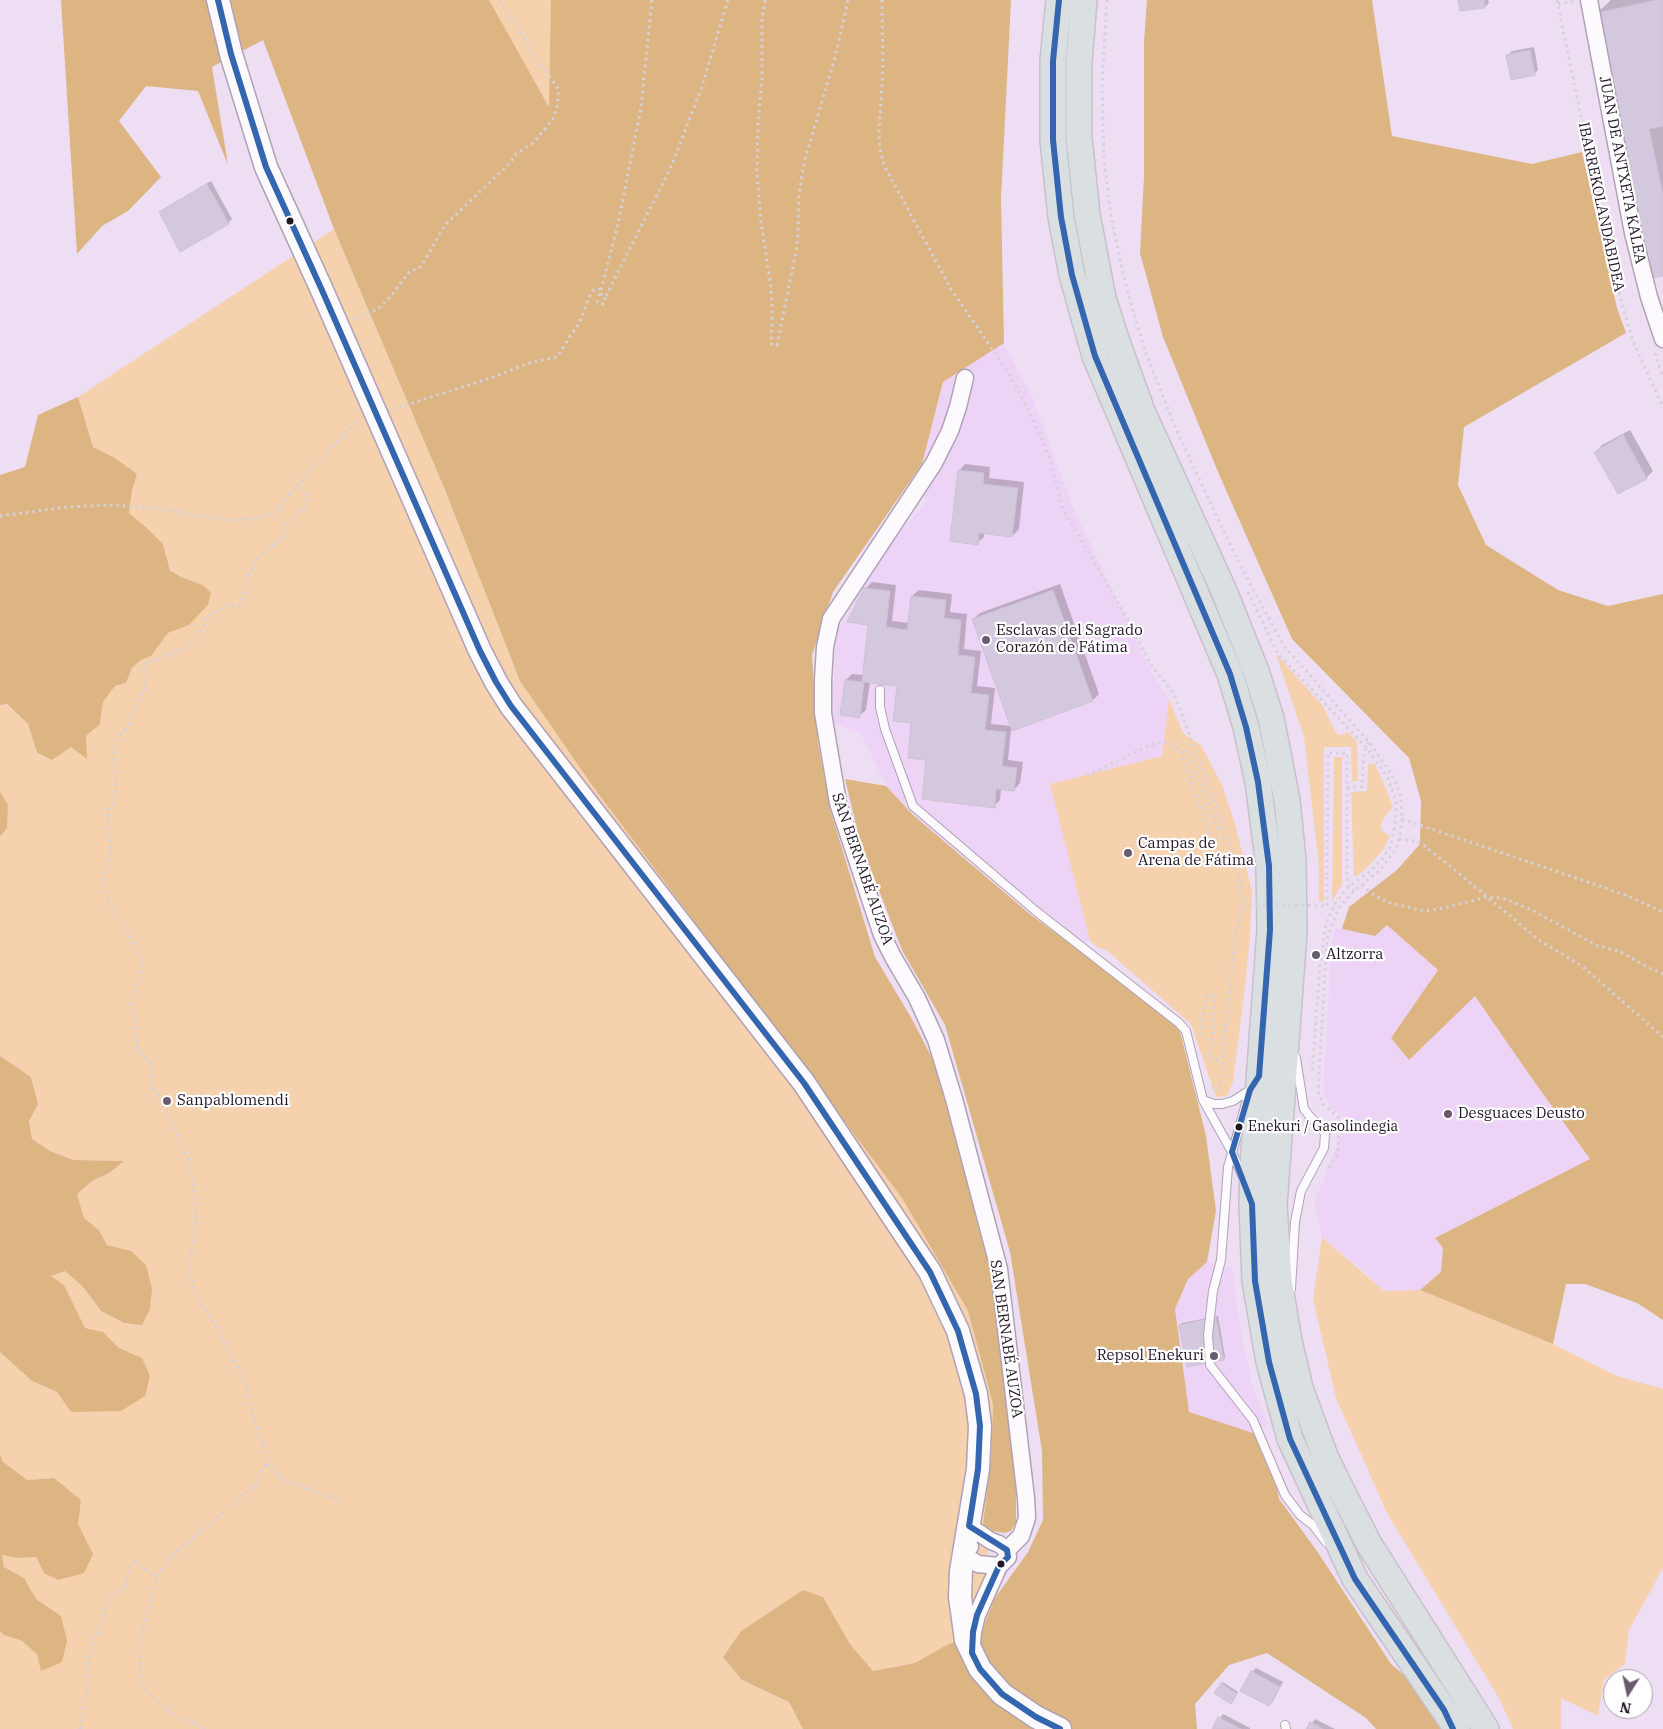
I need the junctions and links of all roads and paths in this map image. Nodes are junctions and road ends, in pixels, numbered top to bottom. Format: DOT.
graph roads {
  1 [pos="218,0"];
  2 [pos="500,0"];
  3 [pos="652,0"];
  4 [pos="728,0"];
  5 [pos="765,0"];
  6 [pos="848,0"];
  7 [pos="882,0"];
  8 [pos="1058,0"];
  9 [pos="1084,0"];
  10 [pos="1557,0"];
  11 [pos="1589,0"];
  12 [pos="601,289"];
  13 [pos="600,294"];
  14 [pos="606,296"];
  15 [pos="338,326"];
  16 [pos="1663,339"];
  17 [pos="965,378"];
  18 [pos="1663,407"];
  19 [pos="374,410"];
  20 [pos="298,484"];
  21 [pos="0,516"];
  22 [pos="880,690"];
  23 [pos="1369,742"];
  24 [pos="1181,753"];
  25 [pos="1087,775"];
  26 [pos="1347,787"];
  27 [pos="1402,819"];
  28 [pos="1399,839"];
  29 [pos="1362,885"];
  30 [pos="1354,891"];
  31 [pos="1488,897"];
  32 [pos="1242,904"];
  33 [pos="1663,912"];
  34 [pos="1663,974"];
  35 [pos="1289,1007"];
  36 [pos="1663,1037"];
  37 [pos="1294,1045"];
  38 [pos="1295,1054"];
  39 [pos="1222,1060"];
  40 [pos="1195,1068"];
  41 [pos="1254,1083"];
  42 [pos="1203,1100"];
  43 [pos="1232,1152"];
  44 [pos="1252,1204"];
  45 [pos="1289,1341"];
  46 [pos="266,1464"];
  47 [pos="343,1502"];
  48 [pos="969,1526"];
  49 [pos="991,1541"];
  50 [pos="1006,1550"];
  51 [pos="964,1551"];
  52 [pos="1000,1566"];
  53 [pos="157,1576"];
  54 [pos="1355,1579"];
  55 [pos="972,1653"];
  56 [pos="1451,1723"];
  57 [pos="80,1729"];
  58 [pos="205,1729"];
  59 [pos="1060,1729"];
  60 [pos="1486,1729"];
  1 -- 15 [label="street"];
  2 -- 15 [label="path"];
  3 -- 12 [label="path"];
  4 -- 14 [label="path"];
  5 -- 6 [label="path"];
  7 -- 24 [label="path"];
  8 -- 41 [label="main road"];
  9 -- 35 [label="main road"];
  10 -- 18 [label="path, IBARREKOLANDABIDEA"];
  11 -- 16 [label="street, JUAN DE ANTXETA KALEA"];
  12 -- 13 [label="path"];
  12 -- 19 [label="path"];
  13 -- 14 [label="path"];
  13 -- 14 [label="path"];
  15 -- 19 [label="street"];
  17 -- 50 [label="street, SAN BERNABÉ AUZOA"];
  19 -- 20 [label="path"];
  19 -- 48 [label="street"];
  20 -- 21 [label="path"];
  20 -- 46 [label="path"];
  22 -- 40 [label="lane"];
  23 -- 26 [label="path"];
  24 -- 25 [label="path"];
  24 -- 32 [label="path, bridge"];
  26 -- 30 [label="path"];
  26 -- 32 [label="path, bridge"];
  27 -- 33 [label="path"];
  28 -- 31 [label="path"];
  29 -- 31 [label="path"];
  31 -- 34 [label="path"];
  31 -- 36 [label="path"];
  32 -- 39 [label="path"];
  35 -- 37 [label="lane"];
  35 -- 45 [label="main road"];
  38 -- 45 [label="lane"];
  39 -- 40 [label="path"];
  39 -- 40 [label="path"];
  40 -- 42 [label="lane"];
  41 -- 42 [label="lane"];
  41 -- 43 [label="lane"];
  41 -- 44 [label="main road"];
  42 -- 43 [label="lane"];
  43 -- 44 [label="lane"];
  43 -- 54 [label="lane"];
  44 -- 54 [label="main road"];
  45 -- 60 [label="main road"];
  46 -- 47 [label="path"];
  46 -- 53 [label="path"];
  48 -- 49 [label="street"];
  48 -- 51 [label="street"];
  49 -- 50 [label="street"];
  49 -- 51 [label="street"];
  50 -- 52 [label="street"];
  51 -- 52 [label="street"];
  51 -- 55 [label="street"];
  52 -- 55 [label="street"];
  53 -- 57 [label="path"];
  53 -- 58 [label="path"];
  54 -- 56 [label="main road"];
  55 -- 59 [label="street"];
}
